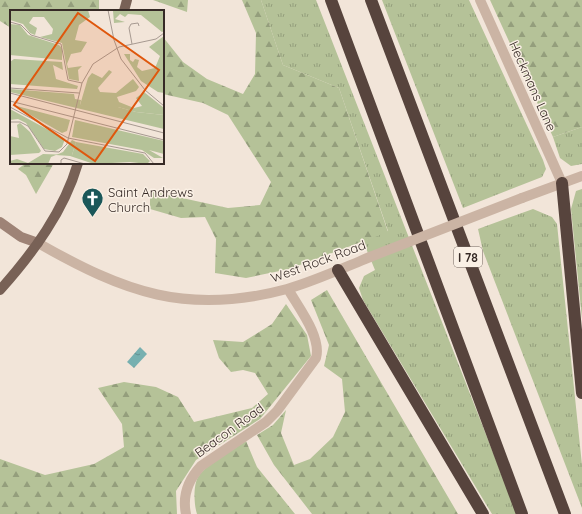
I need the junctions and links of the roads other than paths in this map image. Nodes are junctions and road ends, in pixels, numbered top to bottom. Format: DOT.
graph roads {
  1 [pos="127,0"];
  2 [pos="331,0"];
  3 [pos="371,0"];
  4 [pos="480,0"];
  5 [pos="124,10"];
  6 [pos="78,164"];
  7 [pos="582,176"];
  8 [pos="562,183"];
  9 [pos="0,222"];
  10 [pos="38,243"];
  11 [pos="338,270"];
  12 [pos="288,289"];
  13 [pos="0,290"];
  14 [pos="582,393"];
  15 [pos="186,514"];
  16 [pos="483,514"];
  17 [pos="522,514"];
  18 [pos="565,514"];
  1 -- 5 [label="main road"];
  2 -- 17 [label="highway"];
  3 -- 18 [label="highway, I 78"];
  4 -- 8 [label="street, Heckmans Lane"];
  6 -- 10 [label="main road"];
  7 -- 8 [label="street, West Rock Road"];
  8 -- 11 [label="street, West Rock Road, bridge"];
  8 -- 14 [label="highway"];
  9 -- 10 [label="street"];
  10 -- 12 [label="street, West Rock Road"];
  10 -- 13 [label="main road"];
  11 -- 12 [label="street, West Rock Road"];
  11 -- 16 [label="highway"];
  12 -- 15 [label="street, Beacon Road"];
}
